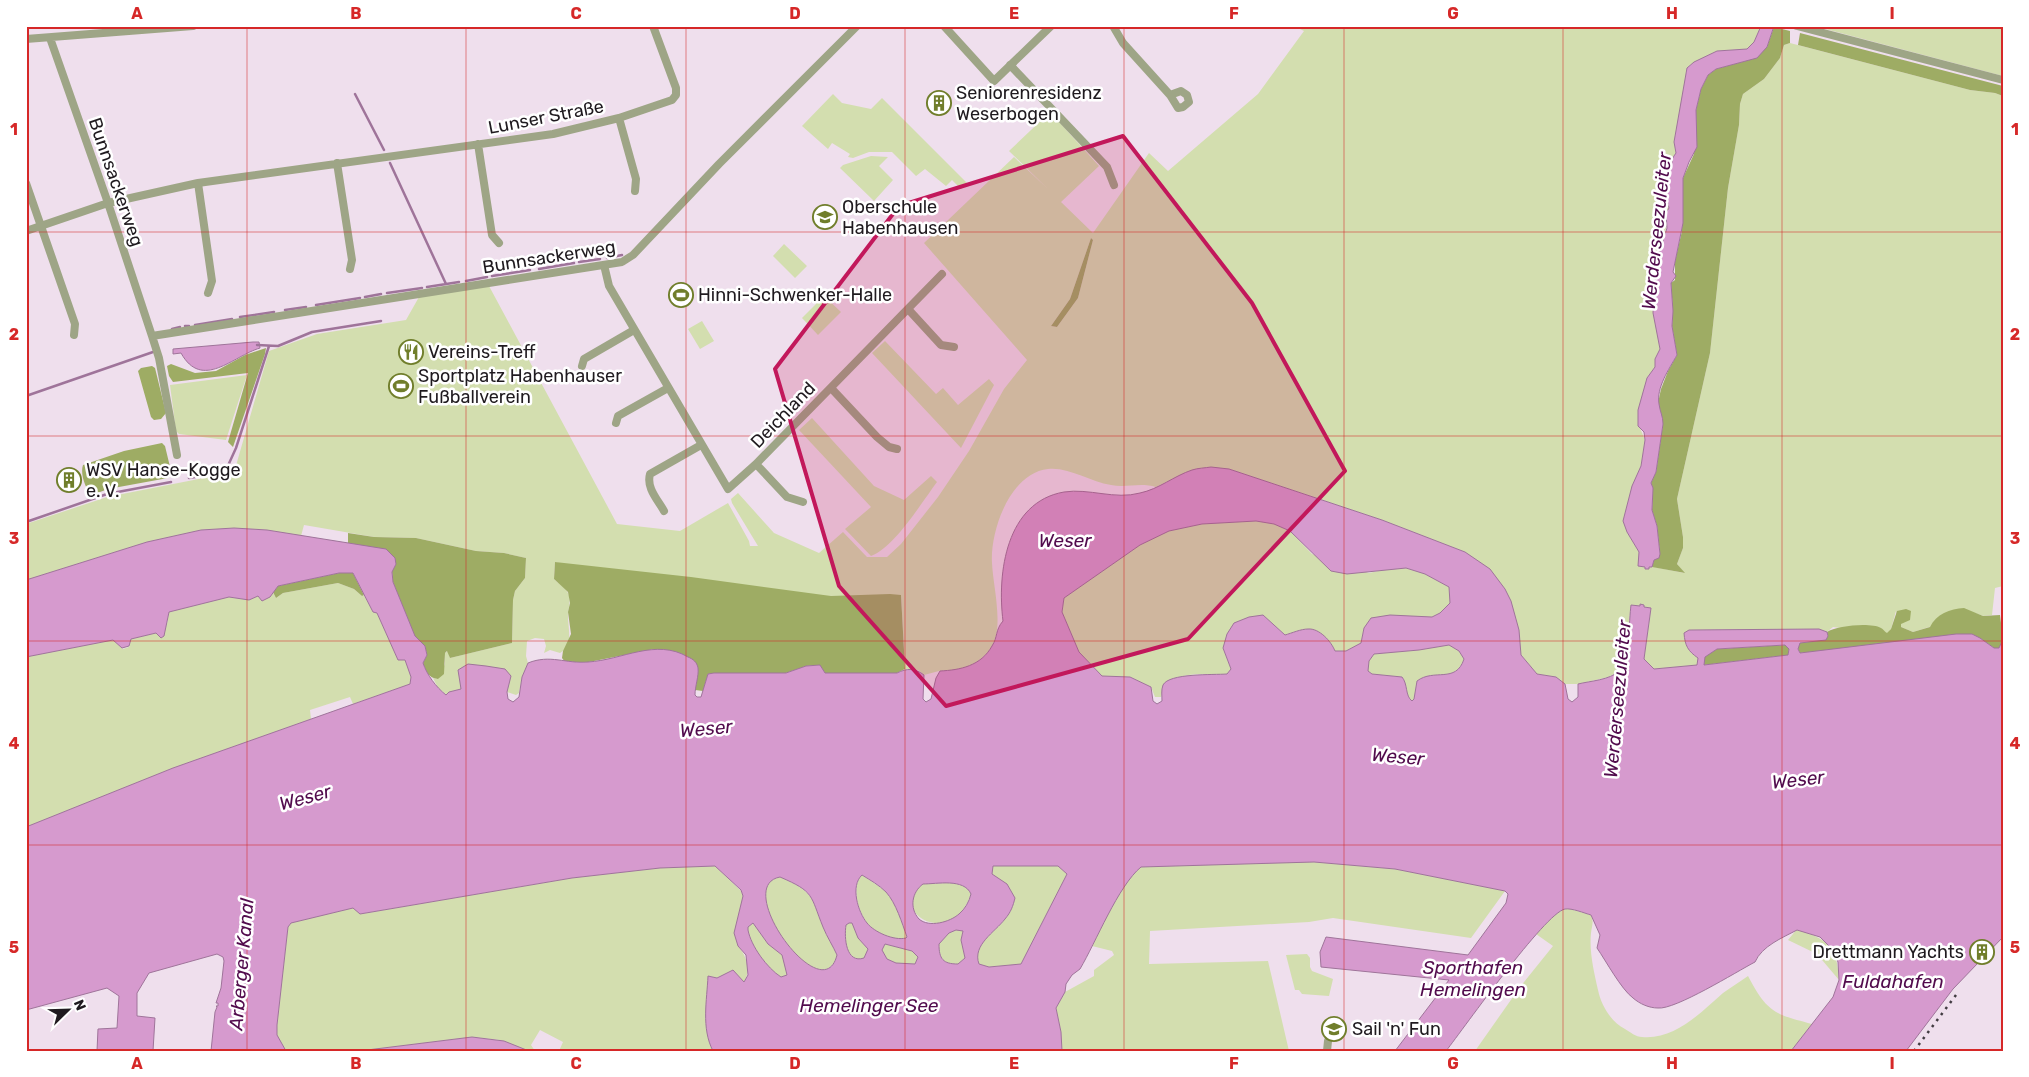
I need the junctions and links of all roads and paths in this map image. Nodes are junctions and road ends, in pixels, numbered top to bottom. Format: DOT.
graph roads {
  1 [pos="192,26"];
  2 [pos="654,26"];
  3 [pos="857,26"];
  4 [pos="944,26"];
  5 [pos="1051,26"];
  6 [pos="1113,26"];
  7 [pos="1797,26"];
  8 [pos="50,38"];
  9 [pos="26,40"];
  10 [pos="1010,65"];
  11 [pos="2003,80"];
  12 [pos="1170,95"];
  13 [pos="619,118"];
  14 [pos="478,144"];
  15 [pos="337,163"];
  16 [pos="26,183"];
  17 [pos="198,183"];
  18 [pos="1114,185"];
  19 [pos="635,191"];
  20 [pos="108,203"];
  21 [pos="41,225"];
  22 [pos="26,231"];
  23 [pos="498,243"];
  24 [pos="604,265"];
  25 [pos="350,269"];
  26 [pos="942,274"];
  27 [pos="208,292"];
  28 [pos="908,309"];
  29 [pos="634,330"];
  30 [pos="74,335"];
  31 [pos="152,336"];
  32 [pos="954,347"];
  33 [pos="582,366"];
  34 [pos="668,388"];
  35 [pos="831,388"];
  36 [pos="616,423"];
  37 [pos="701,445"];
  38 [pos="897,449"];
  39 [pos="177,455"];
  40 [pos="756,464"];
  41 [pos="803,502"];
  42 [pos="664,512"];
  43 [pos="1328,1041"];
  44 [pos="1327,1051"];
  1 -- 8 [label="street"];
  2 -- 13 [label="street, Lunser Straße"];
  3 -- 24 [label="street, Bunnsackerweg"];
  4 -- 10 [label="street"];
  5 -- 10 [label="street"];
  6 -- 12 [label="street"];
  7 -- 11 [label="street"];
  8 -- 9 [label="street"];
  8 -- 20 [label="street, Bunnsackerweg"];
  10 -- 18 [label="street"];
  13 -- 14 [label="street, Lunser Straße"];
  13 -- 19 [label="street, Lunser Straße"];
  14 -- 15 [label="street, Lunser Straße"];
  14 -- 23 [label="street, Lunser Straße"];
  15 -- 17 [label="street, Lunser Straße"];
  15 -- 25 [label="street"];
  16 -- 21 [label="street"];
  17 -- 20 [label="street, Lunser Straße"];
  17 -- 27 [label="street"];
  20 -- 21 [label="street, Lunser Straße"];
  20 -- 31 [label="street, Bunnsackerweg"];
  21 -- 22 [label="street, Lunser Straße"];
  21 -- 30 [label="street"];
  24 -- 29 [label="street, Deichland"];
  24 -- 31 [label="street, Bunnsackerweg"];
  26 -- 28 [label="street, Deichland"];
  28 -- 32 [label="street"];
  28 -- 35 [label="street, Deichland"];
  29 -- 33 [label="street"];
  29 -- 34 [label="street, Deichland"];
  31 -- 39 [label="street, Bunnsackerweg"];
  34 -- 36 [label="street"];
  34 -- 37 [label="street, Deichland"];
  35 -- 38 [label="street, Deichland"];
  35 -- 40 [label="street, Deichland"];
  37 -- 40 [label="street, Deichland"];
  37 -- 42 [label="street"];
  40 -- 41 [label="street, Deichland"];
  43 -- 44 [label="street"];
}
